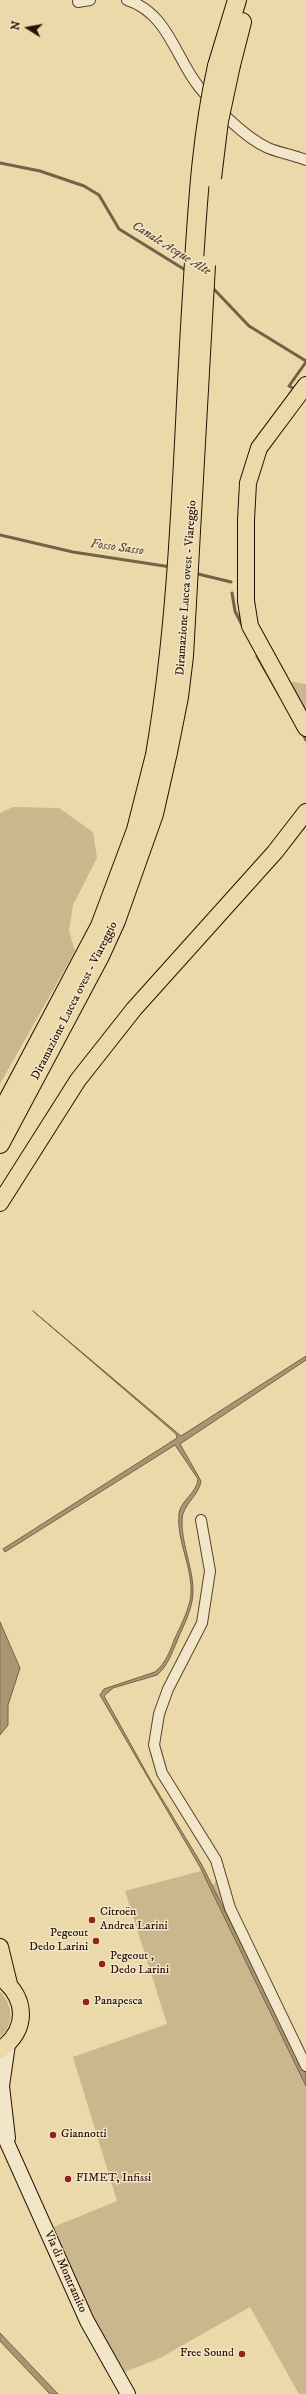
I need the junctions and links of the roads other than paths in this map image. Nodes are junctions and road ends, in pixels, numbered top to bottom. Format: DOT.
graph roads {
  1 [pos="90,0"];
  2 [pos="126,0"];
  3 [pos="237,0"];
  4 [pos="248,0"];
  5 [pos="78,2"];
  6 [pos="224,66"];
  7 [pos="306,160"];
  8 [pos="306,385"];
  9 [pos="306,728"];
  10 [pos="306,812"];
  11 [pos="93,955"];
  12 [pos="0,1115"];
  13 [pos="0,1144"];
  14 [pos="0,1203"];
  15 [pos="201,1520"];
  16 [pos="0,1947"];
  17 [pos="5,1981"];
  18 [pos="4,2047"];
  19 [pos="306,2066"];
  20 [pos="0,2127"];
  21 [pos="9,2146"];
  22 [pos="128,2394"];
  1 -- 5 [label="street"];
  2 -- 7 [label="street"];
  3 -- 6 [label="highway, Diramazione Lucca ovest - Viareggio"];
  4 -- 6 [label="highway, Diramazione Lucca ovest - Viareggio"];
  6 -- 11 [label="highway, Diramazione Lucca ovest - Viareggio, bridge"];
  8 -- 9 [label="main road"];
  10 -- 14 [label="main road"];
  11 -- 12 [label="highway, Diramazione Lucca ovest - Viareggio"];
  11 -- 13 [label="highway, Diramazione Lucca ovest - Viareggio"];
  15 -- 19 [label="street"];
  16 -- 17 [label="main road"];
  17 -- 18 [label="main road"];
  18 -- 21 [label="main road, Via di Montramito"];
  20 -- 21 [label="main road, Via di Montramito"];
  21 -- 22 [label="main road, Via di Montramito"];
}
